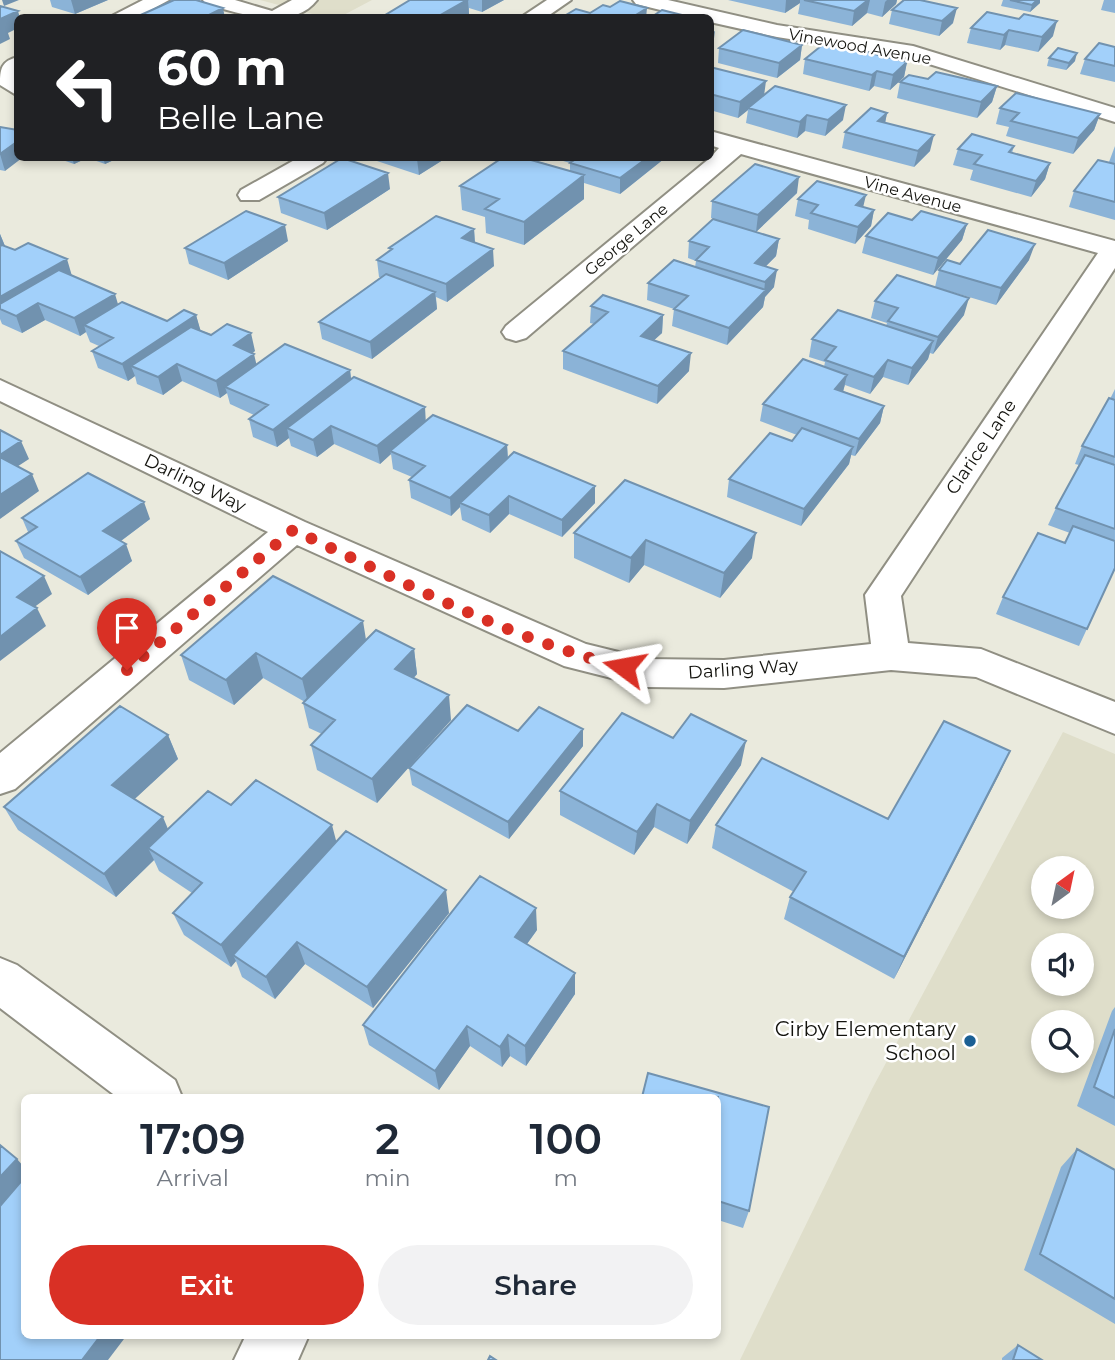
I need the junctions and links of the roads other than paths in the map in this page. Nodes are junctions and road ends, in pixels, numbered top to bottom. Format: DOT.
graph roads {
  1 [pos="159,0"];
  2 [pos="213,0"];
  3 [pos="307,0"];
  4 [pos="561,0"];
  5 [pos="643,0"];
  6 [pos="127,14"];
  7 [pos="265,14"];
  8 [pos="281,14"];
  9 [pos="537,14"];
  10 [pos="703,14"];
  11 [pos="714,17"];
  12 [pos="14,65"];
  13 [pos="14,86"];
  14 [pos="1115,115"];
  15 [pos="714,139"];
  16 [pos="737,145"];
  17 [pos="311,161"];
  18 [pos="250,195"];
  19 [pos="1114,249"];
  20 [pos="516,332"];
  21 [pos="0,389"];
  22 [pos="293,530"];
  23 [pos="891,656"];
  24 [pos="1115,719"];
  25 [pos="0,778"];
  26 [pos="0,980"];
  27 [pos="153,1094"];
  28 [pos="278,1339"];
  29 [pos="263,1360"];
  1 -- 6 [label="street"];
  2 -- 7 [label="street"];
  3 -- 8 [label="street"];
  4 -- 9 [label="street"];
  5 -- 10 [label="street, Vinewood Avenue"];
  11 -- 14 [label="street, Vinewood Avenue"];
  12 -- 13 [label="street"];
  15 -- 16 [label="street, Vine Avenue"];
  16 -- 19 [label="street, Vine Avenue"];
  16 -- 20 [label="street, George Lane"];
  17 -- 18 [label="street"];
  19 -- 23 [label="street, Clarice Lane"];
  21 -- 22 [label="street, Darling Way"];
  22 -- 23 [label="street, Darling Way"];
  22 -- 25 [label="street"];
  23 -- 24 [label="street, Darling Way"];
  26 -- 27 [label="street"];
  28 -- 29 [label="street"];
}
